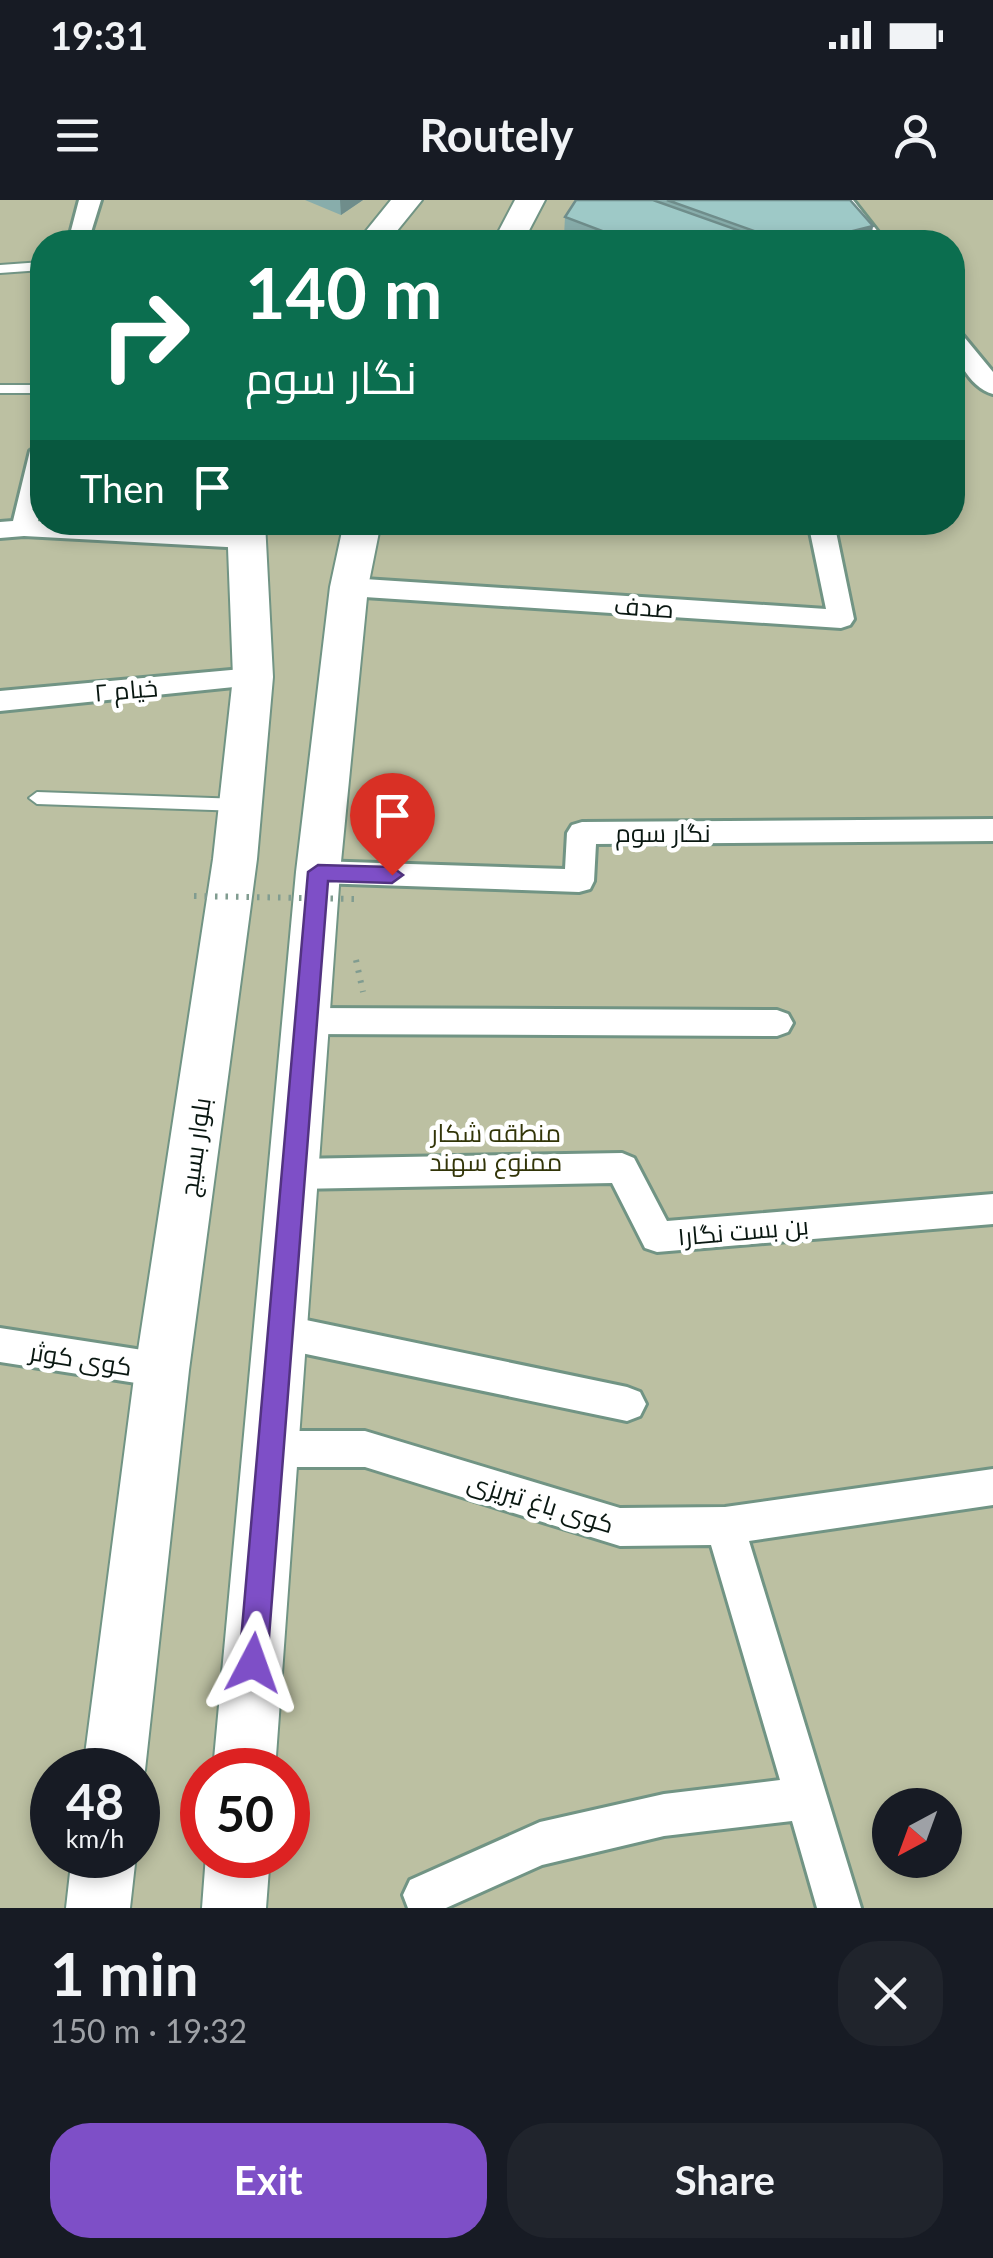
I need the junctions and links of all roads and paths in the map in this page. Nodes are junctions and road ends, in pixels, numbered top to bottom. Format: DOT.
graph roads {
  1 [pos="90,200"];
  2 [pos="407,200"];
  3 [pos="530,200"];
  4 [pos="842,200"];
  5 [pos="81,230"];
  6 [pos="382,230"];
  7 [pos="514,230"];
  8 [pos="866,230"];
  9 [pos="30,267"];
  10 [pos="0,269"];
  11 [pos="965,353"];
  12 [pos="993,387"];
  13 [pos="0,389"];
  14 [pos="30,390"];
  15 [pos="30,482"];
  16 [pos="12,529"];
  17 [pos="245,535"];
  18 [pos="360,535"];
  19 [pos="824,535"];
  20 [pos="349,588"];
  21 [pos="253,677"];
  22 [pos="0,700"];
  23 [pos="38,798"];
  24 [pos="241,805"];
  25 [pos="993,830"];
  26 [pos="338,886"];
  27 [pos="194,896"];
  28 [pos="353,944"];
  29 [pos="368,1019"];
  30 [pos="306,1021"];
  31 [pos="777,1023"];
  32 [pos="296,1174"];
  33 [pos="993,1210"];
  34 [pos="282,1332"];
  35 [pos="0,1345"];
  36 [pos="162,1370"];
  37 [pos="627,1404"];
  38 [pos="270,1449"];
  39 [pos="993,1487"];
  40 [pos="725,1526"];
  41 [pos="117,1748"];
  42 [pos="246,1748"];
  43 [pos="804,1798"];
  44 [pos="101,1878"];
  45 [pos="236,1878"];
  46 [pos="426,1895"];
  47 [pos="98,1908"];
  48 [pos="234,1908"];
  49 [pos="839,1908"];
  1 -- 5 [label="street"];
  2 -- 6 [label="main road"];
  3 -- 7 [label="main road"];
  4 -- 8 [label="street"];
  9 -- 10 [label="lane"];
  11 -- 12 [label="street"];
  13 -- 14 [label="lane"];
  15 -- 16 [label="street"];
  17 -- 21 [label="main road, بلوار بسیج"];
  18 -- 20 [label="main road"];
  19 -- 20 [label="street, صدف"];
  20 -- 26 [label="main road"];
  21 -- 22 [label="street, خیام ۲"];
  21 -- 24 [label="main road, بلوار بسیج"];
  23 -- 24 [label="lane"];
  24 -- 36 [label="main road, بلوار بسیج"];
  25 -- 26 [label="street, نگار سوم"];
  26 -- 27 [label="path, bridge"];
  26 -- 30 [label="main road"];
  28 -- 29 [label="path"];
  29 -- 30 [label="street"];
  29 -- 31 [label="street"];
  30 -- 32 [label="main road"];
  32 -- 33 [label="street, بن بست نگار۱"];
  32 -- 34 [label="main road"];
  34 -- 37 [label="street"];
  34 -- 38 [label="main road"];
  35 -- 36 [label="street, کوی کوثر"];
  36 -- 41 [label="main road, بلوار بسیج"];
  38 -- 40 [label="street, کوی باغ تبریزی"];
  38 -- 42 [label="main road"];
  39 -- 40 [label="street, کوی باغ تبریزی"];
  40 -- 43 [label="street"];
  43 -- 46 [label="street"];
  43 -- 49 [label="street"];
  44 -- 47 [label="main road"];
  45 -- 48 [label="main road"];
}
